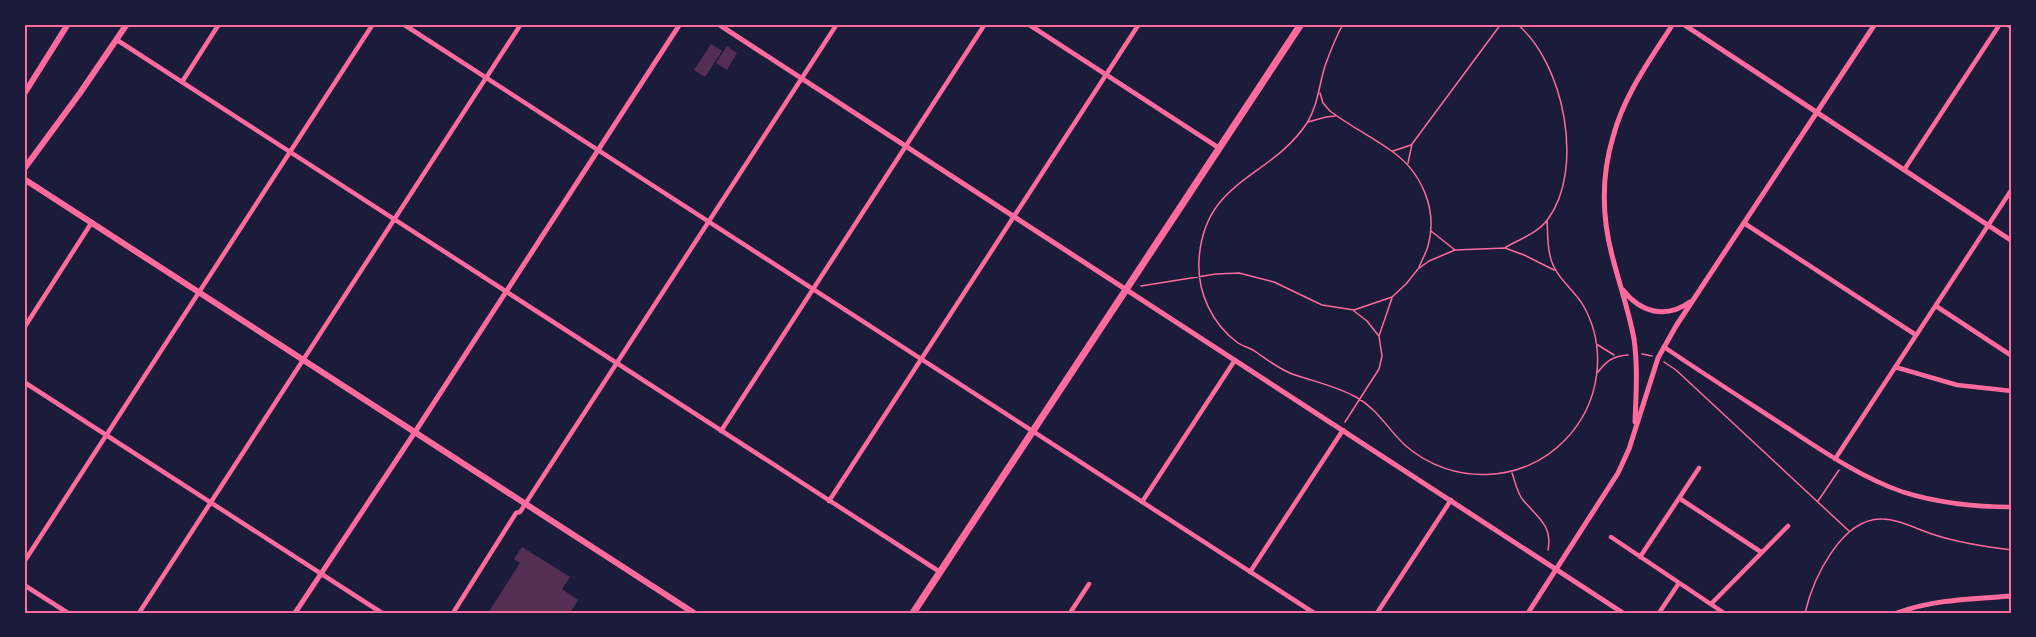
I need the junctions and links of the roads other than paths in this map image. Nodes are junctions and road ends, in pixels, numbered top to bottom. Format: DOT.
graph roads {
  1 [pos="68,24"];
  2 [pos="127,24"];
  3 [pos="219,24"];
  4 [pos="373,24"];
  5 [pos="403,24"];
  6 [pos="521,24"];
  7 [pos="680,24"];
  8 [pos="718,24"];
  9 [pos="837,24"];
  10 [pos="985,24"];
  11 [pos="1028,24"];
  12 [pos="1139,24"];
  13 [pos="1301,24"];
  14 [pos="1673,24"];
  15 [pos="1683,24"];
  16 [pos="1875,24"];
  17 [pos="2000,24"];
  18 [pos="2006,24"];
  19 [pos="2012,27"];
  20 [pos="117,40"];
  21 [pos="1106,75"];
  22 [pos="486,78"];
  23 [pos="802,79"];
  24 [pos="182,82"];
  25 [pos="24,94"];
  26 [pos="1816,112"];
  27 [pos="906,146"];
  28 [pos="1220,149"];
  29 [pos="598,150"];
  30 [pos="290,152"];
  31 [pos="24,169"];
  32 [pos="1904,170"];
  33 [pos="24,179"];
  34 [pos="2012,189"];
  35 [pos="1014,216"];
  36 [pos="395,219"];
  37 [pos="92,222"];
  38 [pos="709,222"];
  39 [pos="1744,223"];
  40 [pos="1988,225"];
  41 [pos="2012,241"];
  42 [pos="1620,286"];
  43 [pos="1126,289"];
  44 [pos="813,290"];
  45 [pos="199,292"];
  46 [pos="506,292"];
  47 [pos="1694,299"];
  48 [pos="1936,306"];
  49 [pos="24,328"];
  50 [pos="1916,335"];
  51 [pos="1664,347"];
  52 [pos="2012,356"];
  53 [pos="303,359"];
  54 [pos="921,359"];
  55 [pos="1235,360"];
  56 [pos="617,363"];
  57 [pos="1895,367"];
  58 [pos="24,382"];
  59 [pos="2012,391"];
  60 [pos="1635,429"];
  61 [pos="1343,430"];
  62 [pos="721,431"];
  63 [pos="1033,431"];
  64 [pos="415,432"];
  65 [pos="106,435"];
  66 [pos="1835,459"];
  67 [pos="1698,468"];
  68 [pos="1679,498"];
  69 [pos="1451,500"];
  70 [pos="829,501"];
  71 [pos="1142,501"];
  72 [pos="210,503"];
  73 [pos="525,503"];
  74 [pos="2012,507"];
  75 [pos="1788,526"];
  76 [pos="1611,537"];
  77 [pos="1761,552"];
  78 [pos="1640,557"];
  79 [pos="24,562"];
  80 [pos="1557,569"];
  81 [pos="940,572"];
  82 [pos="1250,572"];
  83 [pos="321,573"];
  84 [pos="1679,583"];
  85 [pos="1089,584"];
  86 [pos="24,585"];
  87 [pos="2012,596"];
  88 [pos="1711,604"];
  89 [pos="1909,611"];
  90 [pos="68,613"];
  91 [pos="139,613"];
  92 [pos="295,613"];
  93 [pos="382,613"];
  94 [pos="453,613"];
  95 [pos="694,613"];
  96 [pos="913,613"];
  97 [pos="1070,613"];
  98 [pos="1314,613"];
  99 [pos="1377,613"];
  100 [pos="1528,613"];
  101 [pos="1623,613"];
  102 [pos="1659,613"];
  103 [pos="1724,613"];
  104 [pos="1897,613"];
  1 -- 25 [label="main road"];
  2 -- 20 [label="main road"];
  3 -- 24 [label="street"];
  4 -- 30 [label="street"];
  5 -- 22 [label="street"];
  6 -- 22 [label="street"];
  7 -- 29 [label="street"];
  8 -- 23 [label="street"];
  9 -- 23 [label="street"];
  10 -- 27 [label="street"];
  11 -- 21 [label="street"];
  12 -- 21 [label="street"];
  13 -- 28 [label="main road"];
  14 -- 42 [label="street"];
  15 -- 26 [label="street"];
  16 -- 26 [label="street"];
  17 -- 32 [label="street"];
  18 -- 19 [label="street"];
  20 -- 24 [label="street"];
  20 -- 31 [label="main road"];
  21 -- 28 [label="street"];
  21 -- 35 [label="street"];
  22 -- 29 [label="street"];
  22 -- 36 [label="street"];
  23 -- 27 [label="street"];
  23 -- 38 [label="street"];
  24 -- 30 [label="street"];
  26 -- 32 [label="street"];
  26 -- 39 [label="street"];
  27 -- 35 [label="street"];
  27 -- 44 [label="street"];
  28 -- 43 [label="main road"];
  29 -- 38 [label="street"];
  29 -- 46 [label="street"];
  30 -- 36 [label="street"];
  30 -- 45 [label="street"];
  32 -- 40 [label="street"];
  33 -- 37 [label="main road"];
  34 -- 40 [label="street"];
  35 -- 43 [label="street"];
  35 -- 54 [label="street"];
  36 -- 46 [label="street"];
  36 -- 53 [label="street"];
  37 -- 45 [label="main road"];
  37 -- 49 [label="street"];
  38 -- 44 [label="street"];
  38 -- 56 [label="street"];
  39 -- 47 [label="street"];
  39 -- 50 [label="street"];
  40 -- 41 [label="street"];
  40 -- 48 [label="street"];
  42 -- 47 [label="street"];
  42 -- 60 [label="street"];
  43 -- 55 [label="street"];
  43 -- 63 [label="main road"];
  44 -- 54 [label="street"];
  44 -- 62 [label="street"];
  45 -- 53 [label="main road"];
  45 -- 65 [label="street"];
  46 -- 56 [label="street"];
  46 -- 64 [label="street"];
  47 -- 51 [label="street"];
  48 -- 50 [label="street"];
  48 -- 52 [label="street"];
  50 -- 57 [label="street"];
  51 -- 60 [label="street"];
  51 -- 66 [label="street"];
  53 -- 64 [label="main road"];
  53 -- 72 [label="street"];
  54 -- 63 [label="street"];
  54 -- 70 [label="street"];
  55 -- 61 [label="street"];
  55 -- 71 [label="street"];
  56 -- 62 [label="street"];
  56 -- 73 [label="street"];
  57 -- 59 [label="street"];
  57 -- 66 [label="street"];
  58 -- 65 [label="street"];
  60 -- 80 [label="street"];
  61 -- 69 [label="street"];
  61 -- 82 [label="street"];
  62 -- 70 [label="street"];
  63 -- 71 [label="street"];
  63 -- 81 [label="main road"];
  64 -- 73 [label="main road"];
  64 -- 83 [label="street"];
  65 -- 72 [label="street"];
  65 -- 79 [label="street"];
  66 -- 74 [label="street"];
  67 -- 68 [label="street"];
  68 -- 77 [label="street"];
  68 -- 78 [label="street"];
  69 -- 80 [label="street"];
  69 -- 99 [label="street"];
  70 -- 81 [label="street"];
  71 -- 82 [label="street"];
  72 -- 83 [label="street"];
  72 -- 91 [label="street"];
  73 -- 94 [label="street"];
  73 -- 95 [label="main road"];
  75 -- 77 [label="street"];
  76 -- 78 [label="street"];
  77 -- 88 [label="street"];
  78 -- 84 [label="street"];
  80 -- 100 [label="street"];
  80 -- 101 [label="street"];
  81 -- 96 [label="main road"];
  82 -- 98 [label="street"];
  83 -- 92 [label="street"];
  83 -- 93 [label="street"];
  84 -- 88 [label="street"];
  84 -- 102 [label="street"];
  85 -- 97 [label="street"];
  86 -- 90 [label="street"];
  87 -- 89 [label="street"];
  88 -- 103 [label="street"];
  89 -- 104 [label="street"];
}
